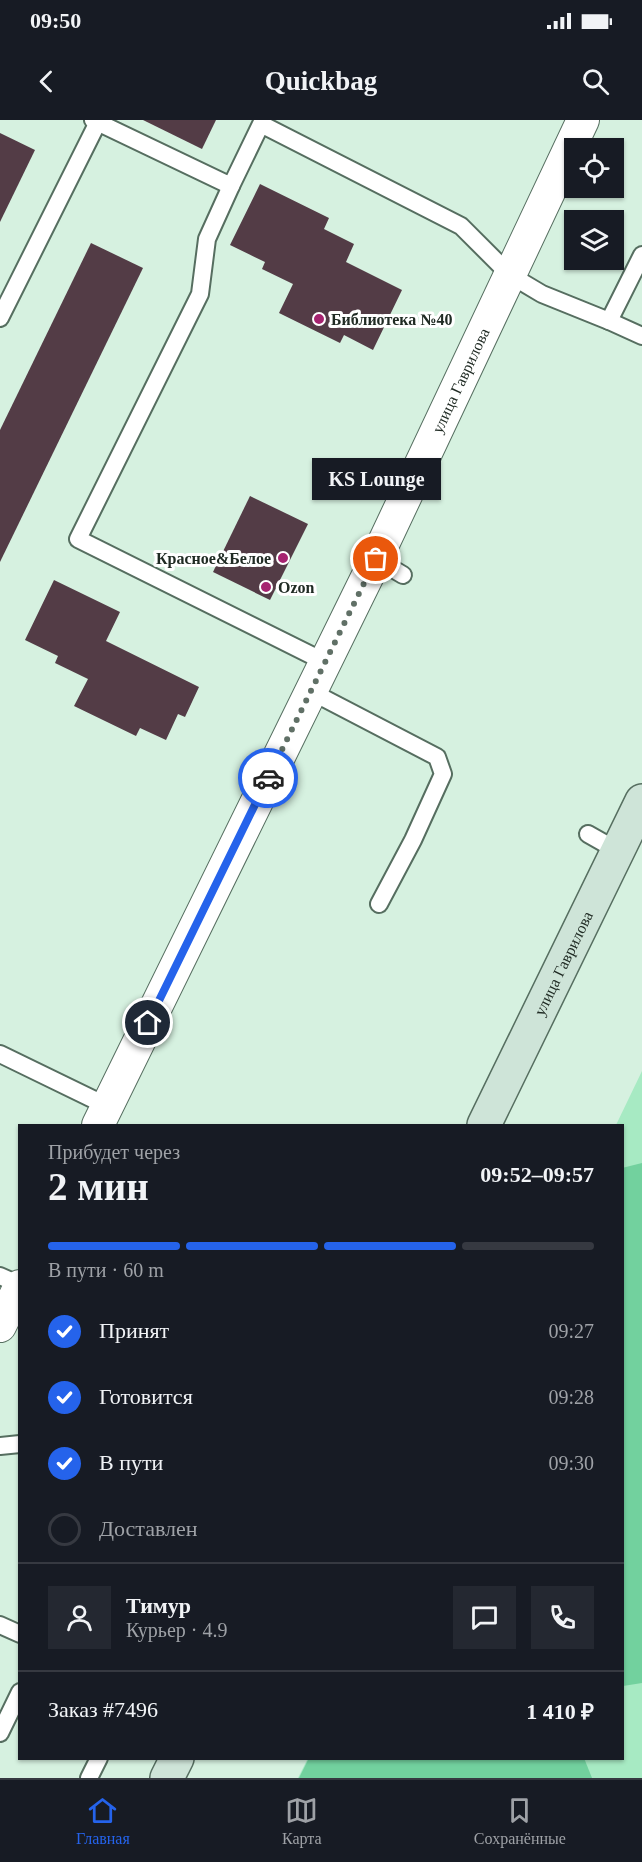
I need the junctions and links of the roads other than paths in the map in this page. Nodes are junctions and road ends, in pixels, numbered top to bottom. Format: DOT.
graph roads {
  1 [pos="583,120"];
  2 [pos="96,121"];
  3 [pos="262,122"];
  4 [pos="231,186"];
  5 [pos="642,255"];
  6 [pos="510,275"];
  7 [pos="0,318"];
  8 [pos="609,321"];
  9 [pos="642,336"];
  10 [pos="376,559"];
  11 [pos="403,575"];
  12 [pos="324,662"];
  13 [pos="310,691"];
  14 [pos="642,801"];
  15 [pos="588,834"];
  16 [pos="618,851"];
  17 [pos="379,904"];
  18 [pos="0,1054"];
  19 [pos="102,1115"];
  20 [pos="484,1124"];
  21 [pos="0,1276"];
  22 [pos="18,1285"];
  23 [pos="18,1290"];
  24 [pos="0,1326"];
  25 [pos="18,1444"];
  26 [pos="0,1446"];
  27 [pos="0,1624"];
  28 [pos="18,1633"];
  29 [pos="18,1696"];
  30 [pos="0,1733"];
  31 [pos="98,1760"];
  32 [pos="176,1760"];
  33 [pos="89,1778"];
  34 [pos="167,1778"];
  1 -- 6 [label="street, улица Гаврилова"];
  2 -- 4 [label="lane"];
  2 -- 7 [label="lane"];
  3 -- 4 [label="lane"];
  3 -- 6 [label="lane"];
  4 -- 12 [label="lane"];
  5 -- 8 [label="lane"];
  6 -- 8 [label="lane"];
  6 -- 10 [label="street, улица Гаврилова"];
  8 -- 9 [label="lane"];
  10 -- 11 [label="lane"];
  10 -- 12 [label="street, улица Гаврилова"];
  12 -- 13 [label="street, улица Гаврилова"];
  13 -- 17 [label="lane"];
  13 -- 19 [label="street, улица Гаврилова"];
  14 -- 16 [label="main road, улица Гаврилова"];
  15 -- 16 [label="lane"];
  16 -- 20 [label="main road, улица Гаврилова"];
  18 -- 19 [label="lane"];
  21 -- 22 [label="lane"];
  23 -- 24 [label="street"];
  25 -- 26 [label="lane"];
  27 -- 28 [label="lane"];
  29 -- 30 [label="lane"];
  31 -- 33 [label="lane"];
  32 -- 34 [label="main road"];
}
